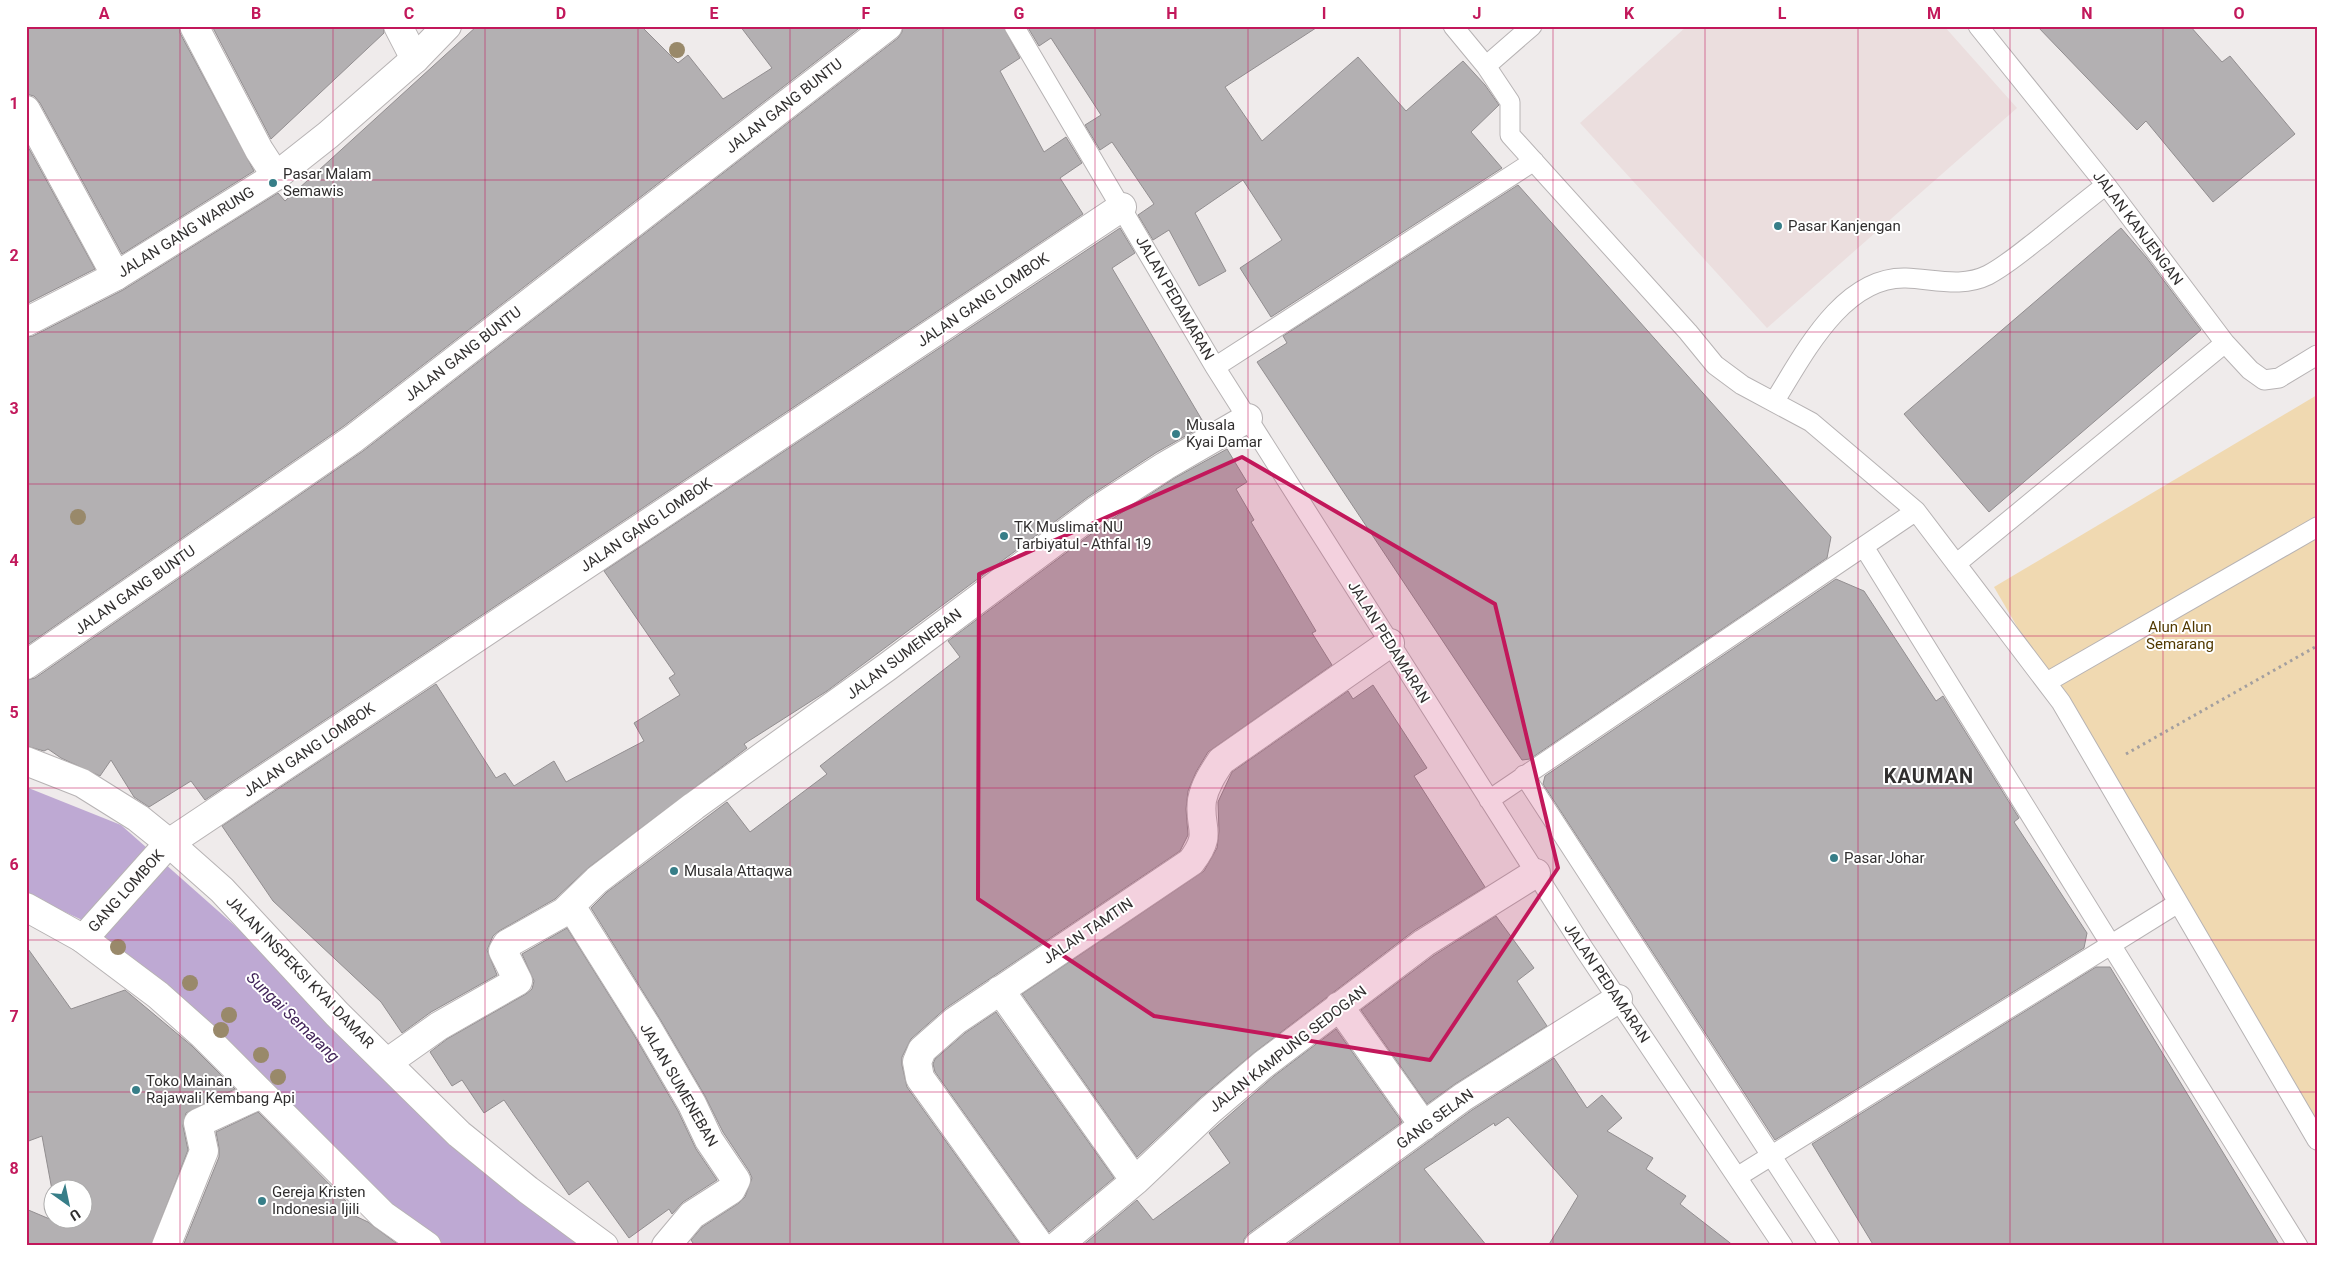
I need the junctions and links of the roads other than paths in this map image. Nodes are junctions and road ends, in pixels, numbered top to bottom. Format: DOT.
graph roads {
  1 [pos="194,26"];
  2 [pos="398,26"];
  3 [pos="447,26"];
  4 [pos="888,26"];
  5 [pos="1014,26"];
  6 [pos="1453,26"];
  7 [pos="1532,26"];
  8 [pos="1978,26"];
  9 [pos="415,59"];
  10 [pos="1486,66"];
  11 [pos="26,110"];
  12 [pos="1534,161"];
  13 [pos="276,176"];
  14 [pos="2106,185"];
  15 [pos="1122,207"];
  16 [pos="116,276"];
  17 [pos="26,322"];
  18 [pos="2225,343"];
  19 [pos="2317,355"];
  20 [pos="1215,367"];
  21 [pos="1774,402"];
  22 [pos="1248,418"];
  23 [pos="1916,511"];
  24 [pos="2317,527"];
  25 [pos="1864,547"];
  26 [pos="1956,564"];
  27 [pos="1390,642"];
  28 [pos="26,665"];
  29 [pos="2047,682"];
  30 [pos="26,761"];
  31 [pos="1524,775"];
  32 [pos="1489,800"];
  33 [pos="166,847"];
  34 [pos="1536,873"];
  35 [pos="2178,903"];
  36 [pos="571,906"];
  37 [pos="26,907"];
  38 [pos="84,937"];
  39 [pos="2111,945"];
  40 [pos="1000,990"];
  41 [pos="1618,999"];
  42 [pos="1339,1006"];
  43 [pos="388,1062"];
  44 [pos="261,1094"];
  45 [pos="1424,1126"];
  46 [pos="2317,1140"];
  47 [pos="1772,1156"];
  48 [pos="1737,1178"];
  49 [pos="1135,1181"];
  50 [pos="166,1246"];
  51 [pos="427,1246"];
  52 [pos="604,1246"];
  53 [pos="666,1246"];
  54 [pos="1040,1246"];
  55 [pos="1057,1246"];
  56 [pos="1258,1246"];
  57 [pos="1783,1246"];
  58 [pos="1830,1246"];
  59 [pos="2298,1246"];
  1 -- 13 [label="street"];
  2 -- 9 [label="street"];
  3 -- 9 [label="street, JALAN GANG WARUNG"];
  4 -- 28 [label="street, JALAN GANG BUNTU"];
  5 -- 15 [label="lane, JALAN PEDAMARAN"];
  6 -- 10 [label="lane"];
  7 -- 10 [label="lane"];
  8 -- 14 [label="lane, JALAN KANJENGAN"];
  9 -- 13 [label="street, JALAN GANG WARUNG"];
  10 -- 12 [label="lane"];
  11 -- 16 [label="street"];
  12 -- 20 [label="lane"];
  12 -- 21 [label="lane"];
  13 -- 16 [label="street, JALAN GANG WARUNG"];
  14 -- 18 [label="lane, JALAN KANJENGAN"];
  14 -- 21 [label="lane"];
  15 -- 20 [label="lane, JALAN PEDAMARAN"];
  15 -- 33 [label="street, JALAN GANG LOMBOK"];
  16 -- 17 [label="street, JALAN GANG WARUNG"];
  18 -- 19 [label="lane, JALAN KANJENGAN"];
  18 -- 26 [label="lane"];
  20 -- 22 [label="lane, JALAN PEDAMARAN"];
  21 -- 23 [label="lane"];
  22 -- 27 [label="lane, JALAN PEDAMARAN"];
  22 -- 36 [label="street, JALAN SUMENEBAN"];
  23 -- 25 [label="lane"];
  23 -- 26 [label="lane"];
  24 -- 29 [label="lane"];
  25 -- 31 [label="lane"];
  25 -- 39 [label="lane"];
  26 -- 29 [label="lane"];
  27 -- 32 [label="lane, JALAN PEDAMARAN"];
  27 -- 40 [label="street, JALAN TAMTIN"];
  29 -- 35 [label="lane"];
  30 -- 33 [label="street, JALAN INSPEKSI KYAI DAMAR"];
  31 -- 32 [label="lane"];
  31 -- 47 [label="lane"];
  32 -- 34 [label="lane, JALAN PEDAMARAN"];
  33 -- 38 [label="street, GANG LOMBOK"];
  33 -- 43 [label="street, JALAN INSPEKSI KYAI DAMAR"];
  34 -- 41 [label="lane, JALAN PEDAMARAN"];
  34 -- 42 [label="street, JALAN KAMPUNG SEDOGAN"];
  35 -- 39 [label="lane"];
  35 -- 46 [label="lane"];
  36 -- 43 [label="street, JALAN SUMENEBAN"];
  36 -- 53 [label="street, JALAN SUMENEBAN"];
  37 -- 38 [label="street"];
  38 -- 44 [label="street"];
  39 -- 47 [label="lane"];
  39 -- 59 [label="lane"];
  40 -- 49 [label="street"];
  40 -- 54 [label="street, JALAN TAMTIN"];
  41 -- 45 [label="street, GANG SELAN"];
  41 -- 48 [label="lane, JALAN PEDAMARAN"];
  42 -- 45 [label="street"];
  42 -- 49 [label="street, JALAN KAMPUNG SEDOGAN"];
  43 -- 52 [label="street, JALAN INSPEKSI KYAI DAMAR"];
  44 -- 50 [label="street"];
  44 -- 51 [label="street"];
  45 -- 56 [label="street, GANG SELAN"];
  47 -- 48 [label="lane"];
  47 -- 58 [label="lane"];
  48 -- 57 [label="lane, JALAN PEDAMARAN"];
  49 -- 55 [label="street, JALAN KAMPUNG SEDOGAN"];
}
